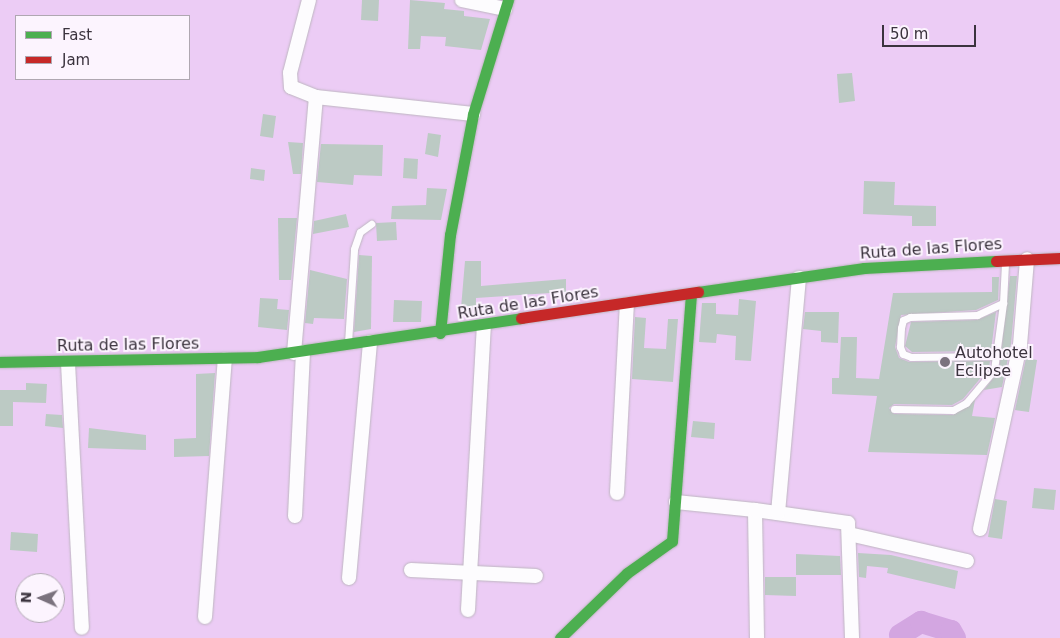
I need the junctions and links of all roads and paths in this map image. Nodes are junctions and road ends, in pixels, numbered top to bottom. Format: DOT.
graph roads {
  1 [pos="309,0"];
  2 [pos="462,0"];
  3 [pos="507,4"];
  4 [pos="316,97"];
  5 [pos="473,114"];
  6 [pos="372,224"];
  7 [pos="1060,258"];
  8 [pos="1027,259"];
  9 [pos="1005,260"];
  10 [pos="799,278"];
  11 [pos="691,294"];
  12 [pos="1003,303"];
  13 [pos="627,304"];
  14 [pos="484,326"];
  15 [pos="440,333"];
  16 [pos="370,342"];
  17 [pos="348,346"];
  18 [pos="298,352"];
  19 [pos="997,356"];
  20 [pos="225,360"];
  21 [pos="0,362"];
  22 [pos="68,363"];
  23 [pos="894,409"];
  24 [pos="617,494"];
  25 [pos="676,502"];
  26 [pos="755,510"];
  27 [pos="778,513"];
  28 [pos="295,516"];
  29 [pos="980,529"];
  30 [pos="848,534"];
  31 [pos="967,561"];
  32 [pos="411,570"];
  33 [pos="470,573"];
  34 [pos="536,576"];
  35 [pos="349,578"];
  36 [pos="468,610"];
  37 [pos="205,618"];
  38 [pos="82,628"];
  39 [pos="560,638"];
  40 [pos="757,638"];
  41 [pos="852,638"];
  1 -- 4 [label="street"];
  2 -- 3 [label="street"];
  3 -- 5 [label="main road"];
  4 -- 5 [label="street"];
  4 -- 18 [label="street"];
  5 -- 15 [label="main road"];
  6 -- 17 [label="lane"];
  7 -- 8 [label="main road, Ruta de las Flores"];
  8 -- 9 [label="main road, Ruta de las Flores"];
  8 -- 29 [label="street"];
  9 -- 10 [label="main road, Ruta de las Flores"];
  9 -- 12 [label="lane"];
  10 -- 11 [label="main road, Ruta de las Flores"];
  10 -- 27 [label="street"];
  11 -- 13 [label="main road, Ruta de las Flores"];
  11 -- 25 [label="main road"];
  12 -- 19 [label="lane"];
  12 -- 19 [label="lane"];
  13 -- 14 [label="main road, Ruta de las Flores"];
  13 -- 24 [label="street"];
  14 -- 15 [label="main road, Ruta de las Flores"];
  14 -- 33 [label="street"];
  15 -- 16 [label="main road, Ruta de las Flores"];
  16 -- 17 [label="main road, Ruta de las Flores"];
  16 -- 35 [label="street"];
  17 -- 18 [label="main road, Ruta de las Flores"];
  18 -- 20 [label="main road, Ruta de las Flores"];
  18 -- 28 [label="street"];
  19 -- 23 [label="lane"];
  20 -- 22 [label="main road, Ruta de las Flores"];
  20 -- 37 [label="street"];
  21 -- 22 [label="main road, Ruta de las Flores"];
  22 -- 38 [label="street"];
  25 -- 26 [label="street"];
  25 -- 39 [label="main road"];
  26 -- 27 [label="street"];
  26 -- 40 [label="street"];
  27 -- 30 [label="street"];
  30 -- 31 [label="street"];
  30 -- 41 [label="street"];
  32 -- 33 [label="street"];
  33 -- 34 [label="street"];
  33 -- 36 [label="street"];
}
